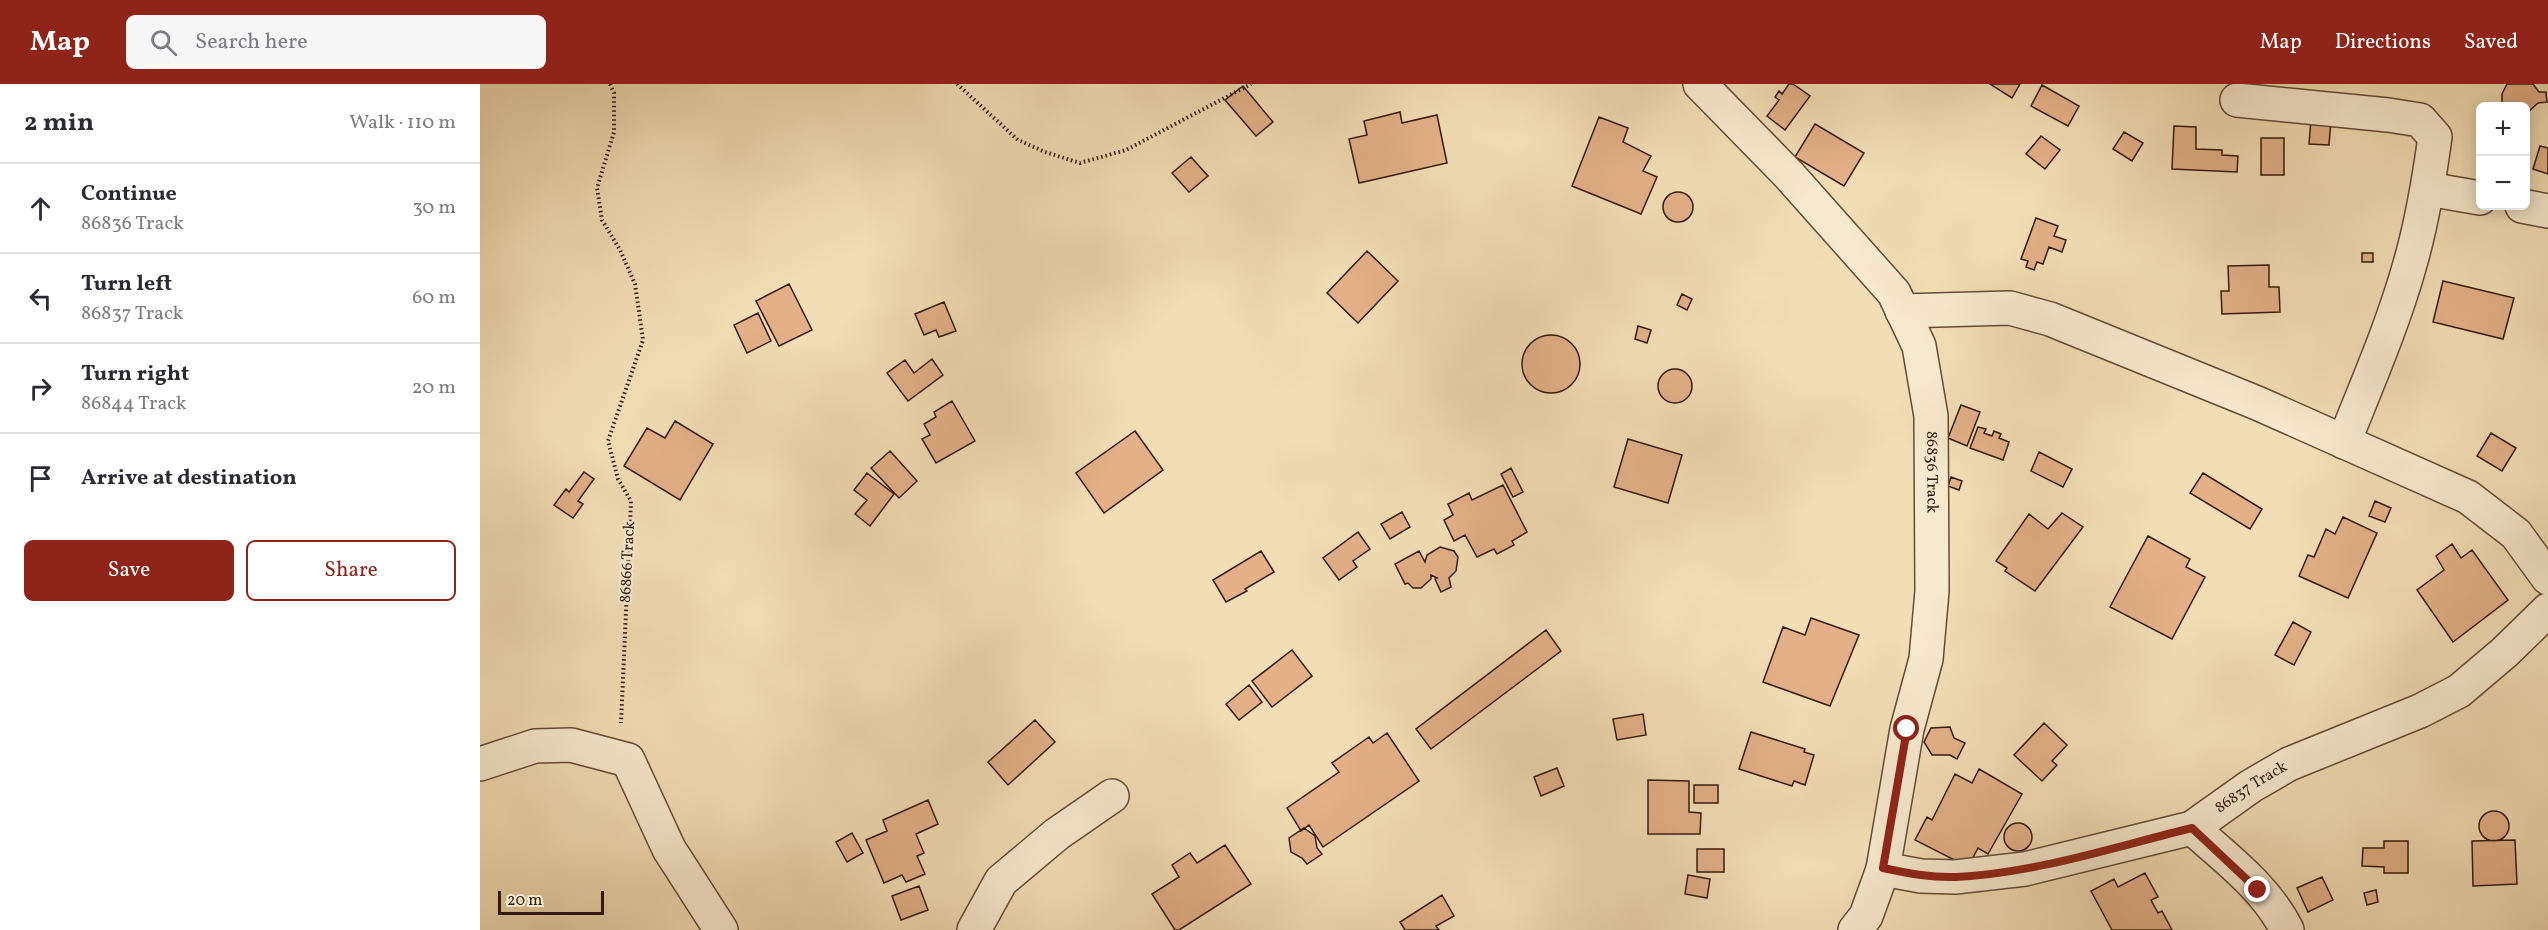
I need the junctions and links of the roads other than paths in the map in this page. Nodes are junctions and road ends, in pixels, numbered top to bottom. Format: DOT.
graph roads {
  1 [pos="1700,84"];
  2 [pos="2237,100"];
  3 [pos="2428,189"];
  4 [pos="2476,197"];
  5 [pos="2530,207"];
  6 [pos="2548,210"];
  7 [pos="1902,311"];
  8 [pos="2344,442"];
  9 [pos="2548,578"];
  10 [pos="2548,610"];
  11 [pos="480,764"];
  12 [pos="1112,796"];
  13 [pos="2192,828"];
  14 [pos="1883,868"];
  15 [pos="721,930"];
  16 [pos="974,930"];
  17 [pos="1855,930"];
  18 [pos="2287,930"];
  1 -- 7 [label="street, 86836 Track"];
  2 -- 3 [label="street"];
  3 -- 4 [label="street"];
  3 -- 8 [label="street"];
  5 -- 6 [label="street"];
  7 -- 8 [label="street"];
  7 -- 14 [label="street, 86836 Track"];
  8 -- 9 [label="street"];
  10 -- 13 [label="street, 86837 Track"];
  11 -- 15 [label="street"];
  12 -- 16 [label="street"];
  13 -- 14 [label="street, 86837 Track"];
  13 -- 18 [label="street"];
  14 -- 17 [label="street, 86836 Track"];
}
